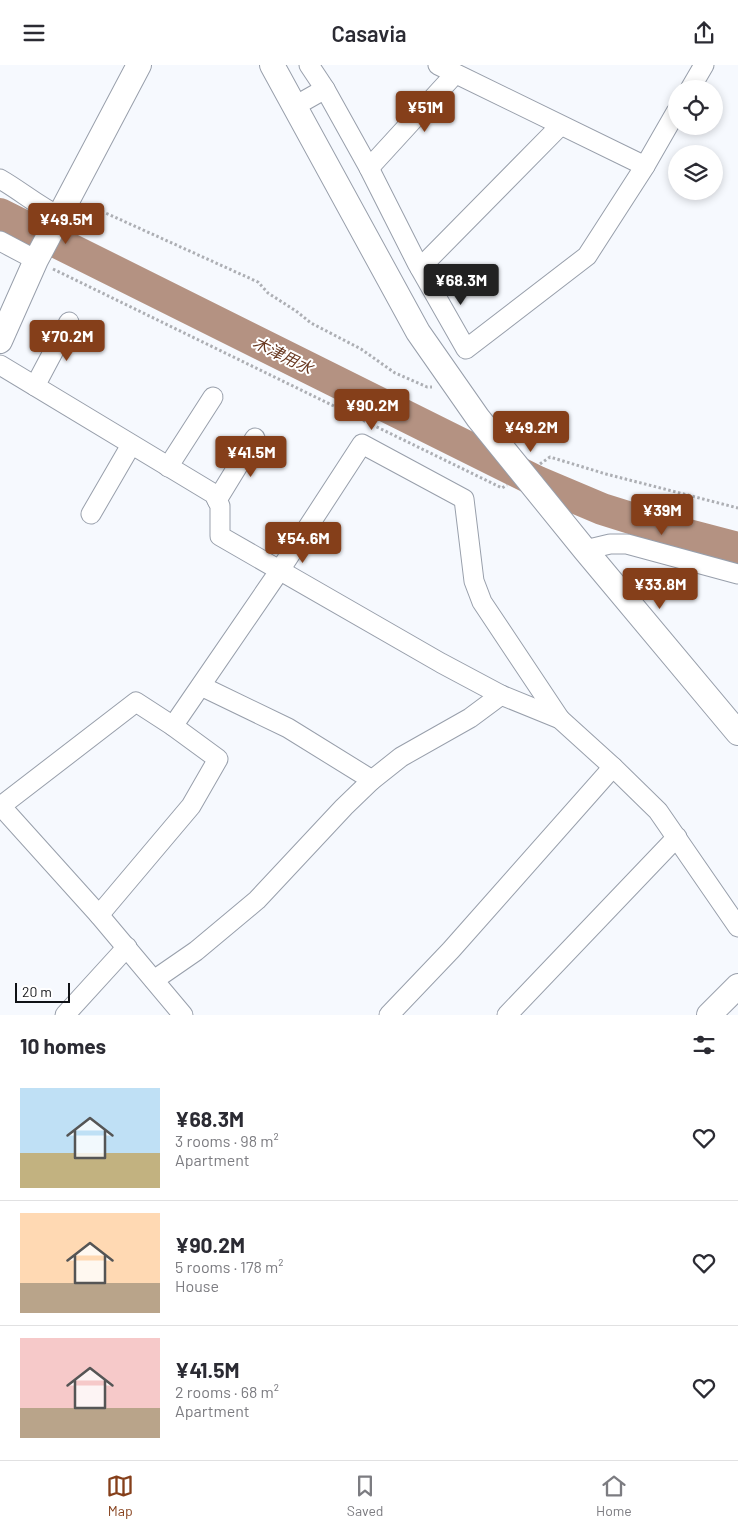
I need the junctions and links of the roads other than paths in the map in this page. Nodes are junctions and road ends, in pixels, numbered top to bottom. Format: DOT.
graph roads {
  1 [pos="139,65"];
  2 [pos="272,65"];
  3 [pos="309,65"];
  4 [pos="438,65"];
  5 [pos="704,65"];
  6 [pos="455,74"];
  7 [pos="695,80"];
  8 [pos="325,89"];
  9 [pos="295,106"];
  10 [pos="560,126"];
  11 [pos="668,126"];
  12 [pos="645,166"];
  13 [pos="369,168"];
  14 [pos="0,179"];
  15 [pos="62,212"];
  16 [pos="0,241"];
  17 [pos="39,255"];
  18 [pos="420,268"];
  19 [pos="69,322"];
  20 [pos="0,341"];
  21 [pos="0,365"];
  22 [pos="35,387"];
  23 [pos="213,397"];
  24 [pos="255,438"];
  25 [pos="131,445"];
  26 [pos="168,467"];
  27 [pos="217,500"];
  28 [pos="91,513"];
  29 [pos="585,550"];
  30 [pos="280,571"];
  31 [pos="738,574"];
  32 [pos="201,686"];
  33 [pos="500,695"];
  34 [pos="560,719"];
  35 [pos="173,726"];
  36 [pos="738,733"];
  37 [pos="613,767"];
  38 [pos="372,780"];
  39 [pos="0,806"];
  40 [pos="677,837"];
  41 [pos="99,915"];
  42 [pos="738,927"];
  43 [pos="127,947"];
  44 [pos="154,980"];
  45 [pos="738,986"];
  46 [pos="65,1015"];
  47 [pos="183,1015"];
  48 [pos="389,1015"];
  49 [pos="507,1015"];
  50 [pos="709,1015"];
  1 -- 15 [label="street"];
  2 -- 9 [label="street"];
  3 -- 8 [label="street"];
  4 -- 6 [label="street"];
  5 -- 7 [label="street"];
  6 -- 10 [label="street"];
  6 -- 13 [label="street"];
  8 -- 9 [label="street"];
  8 -- 13 [label="street"];
  9 -- 29 [label="street"];
  10 -- 12 [label="street"];
  10 -- 18 [label="street"];
  11 -- 12 [label="street"];
  12 -- 18 [label="street"];
  13 -- 18 [label="street"];
  14 -- 15 [label="street"];
  15 -- 17 [label="street"];
  16 -- 17 [label="street"];
  17 -- 20 [label="street"];
  19 -- 22 [label="street"];
  21 -- 22 [label="street"];
  22 -- 25 [label="street"];
  23 -- 26 [label="street"];
  24 -- 27 [label="street"];
  25 -- 26 [label="street"];
  25 -- 28 [label="street"];
  26 -- 27 [label="street"];
  27 -- 30 [label="street"];
  29 -- 31 [label="street"];
  29 -- 36 [label="street"];
  30 -- 32 [label="street"];
  30 -- 33 [label="street"];
  30 -- 34 [label="street"];
  32 -- 35 [label="street"];
  32 -- 38 [label="street"];
  33 -- 34 [label="street"];
  33 -- 38 [label="street"];
  34 -- 37 [label="street"];
  35 -- 39 [label="street"];
  35 -- 41 [label="street"];
  37 -- 40 [label="street"];
  37 -- 48 [label="street"];
  38 -- 44 [label="street"];
  39 -- 41 [label="street"];
  40 -- 42 [label="street"];
  40 -- 49 [label="street"];
  41 -- 43 [label="street"];
  43 -- 44 [label="street"];
  43 -- 46 [label="street"];
  44 -- 47 [label="street"];
  45 -- 50 [label="street"];
}
